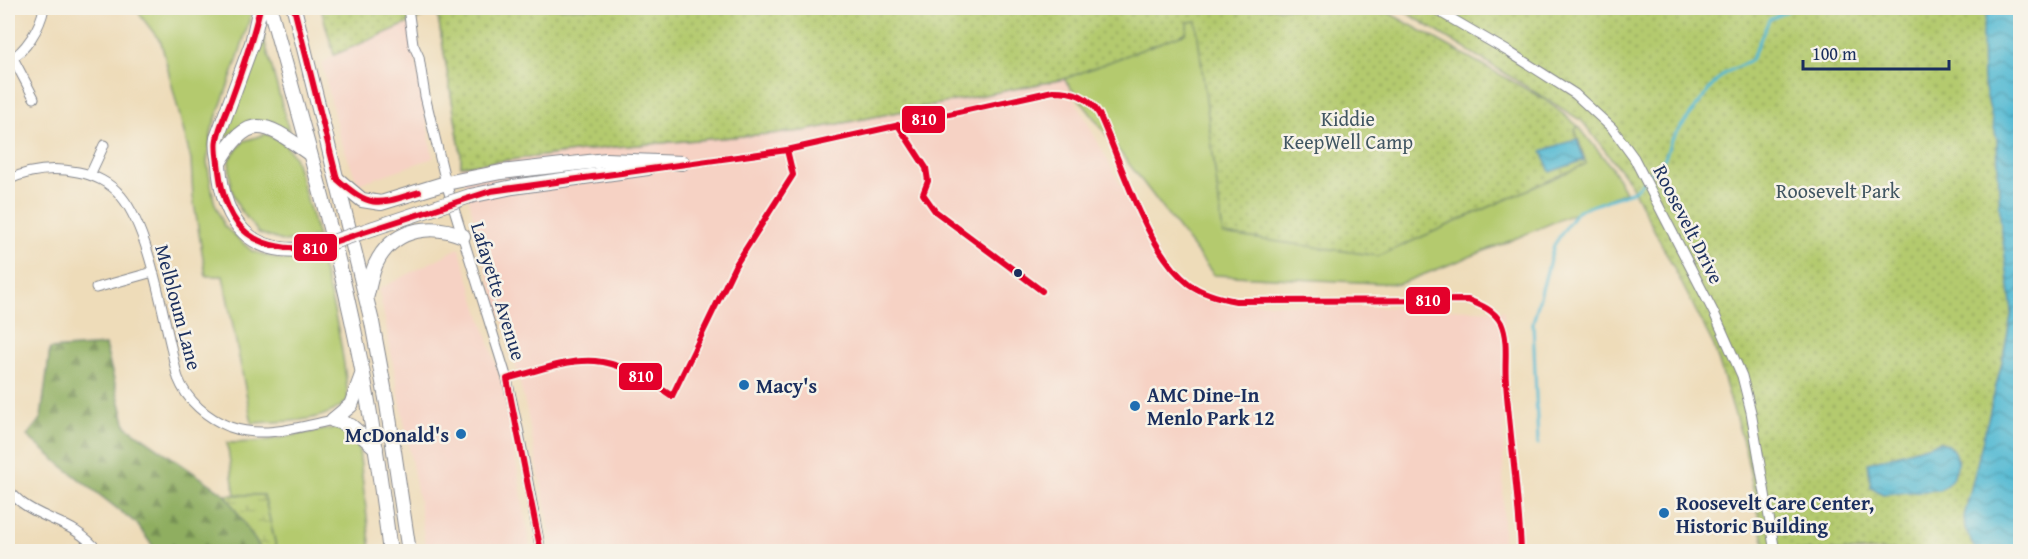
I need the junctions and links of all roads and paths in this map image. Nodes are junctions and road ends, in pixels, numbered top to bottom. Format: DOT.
graph roads {
  1 [pos="44,8"];
  2 [pos="260,8"];
  3 [pos="270,8"];
  4 [pos="294,8"];
  5 [pos="408,8"];
  6 [pos="1433,8"];
  7 [pos="10,60"];
  8 [pos="34,98"];
  9 [pos="104,145"];
  10 [pos="310,154"];
  11 [pos="219,163"];
  12 [pos="90,175"];
  13 [pos="337,178"];
  14 [pos="8,180"];
  15 [pos="446,183"];
  16 [pos="463,236"];
  17 [pos="153,272"];
  18 [pos="96,288"];
  19 [pos="366,300"];
  20 [pos="362,373"];
  21 [pos="333,420"];
  22 [pos="376,447"];
  23 [pos="8,490"];
  24 [pos="99,552"];
  25 [pos="390,552"];
  26 [pos="409,552"];
  27 [pos="540,552"];
  28 [pos="1775,552"];
  1 -- 7 [label="street"];
  2 -- 11 [label="highway"];
  3 -- 10 [label="highway"];
  4 -- 13 [label="highway"];
  5 -- 15 [label="street, Lafayette Avenue"];
  6 -- 28 [label="street, Roosevelt Drive"];
  7 -- 8 [label="street"];
  9 -- 12 [label="street"];
  10 -- 11 [label="highway"];
  10 -- 20 [label="highway"];
  11 -- 15 [label="highway, bridge"];
  12 -- 14 [label="street, Melbloum Lane"];
  12 -- 17 [label="street, Melbloum Lane"];
  13 -- 15 [label="highway"];
  13 -- 19 [label="highway"];
  15 -- 16 [label="street, Lafayette Avenue"];
  16 -- 19 [label="highway"];
  16 -- 27 [label="street, Lafayette Avenue"];
  17 -- 18 [label="street"];
  17 -- 21 [label="street, Melbloum Lane"];
  19 -- 26 [label="highway"];
  20 -- 21 [label="highway"];
  20 -- 22 [label="highway"];
  21 -- 22 [label="highway"];
  22 -- 25 [label="highway"];
  23 -- 24 [label="street"];
}
